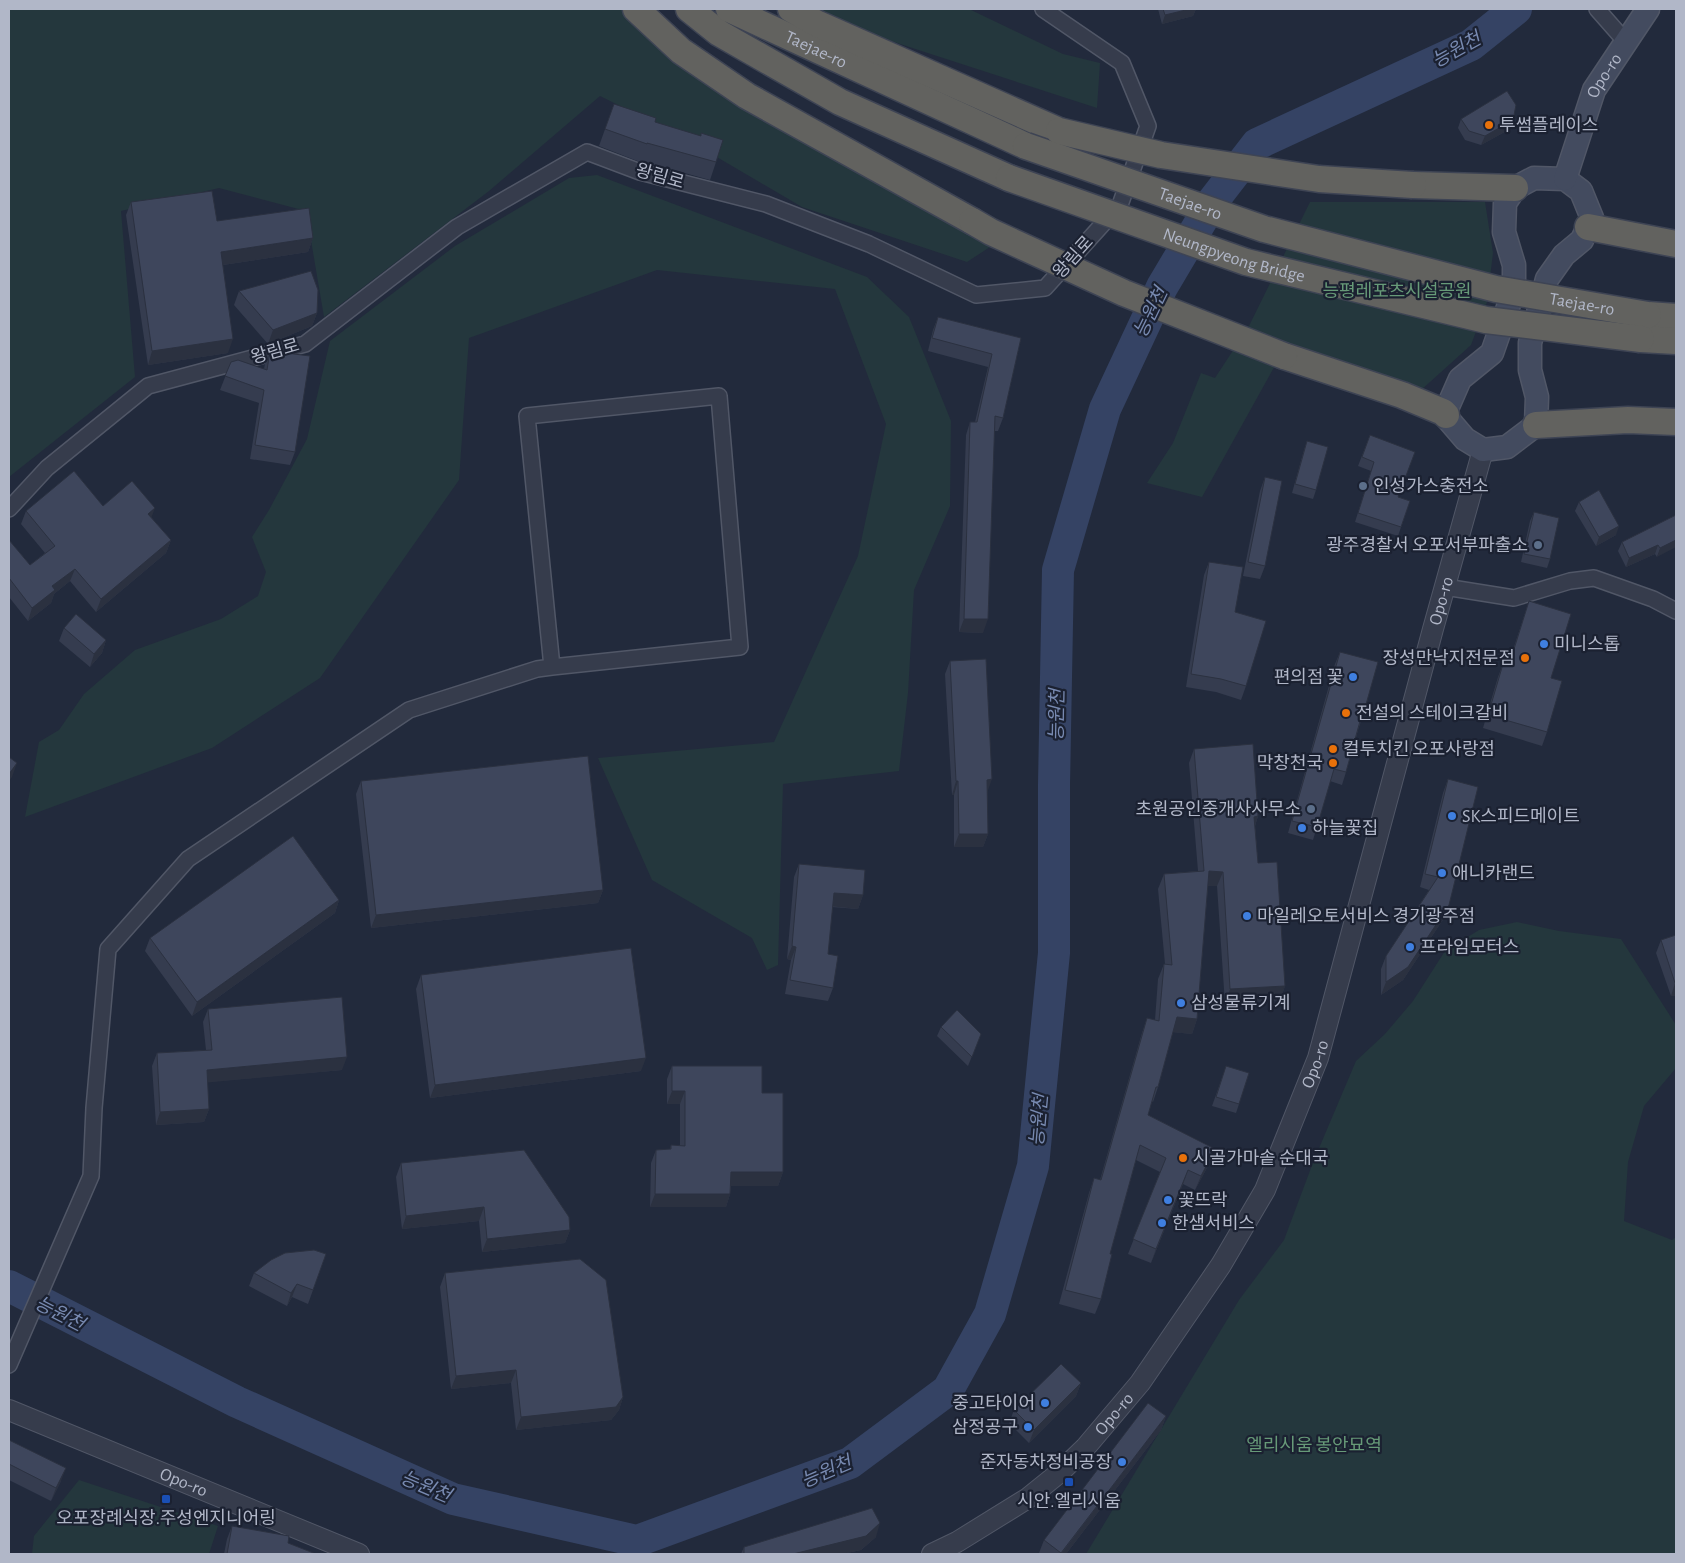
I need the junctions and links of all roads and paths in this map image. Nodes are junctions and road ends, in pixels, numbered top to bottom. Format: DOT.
graph roads {
  1 [pos="636,9"];
  2 [pos="689,9"];
  3 [pos="729,9"];
  4 [pos="792,9"];
  5 [pos="1043,9"];
  6 [pos="1597,9"];
  7 [pos="1648,9"];
  8 [pos="1626,42"];
  9 [pos="1008,178"];
  10 [pos="1565,179"];
  11 [pos="1515,188"];
  12 [pos="1588,227"];
  13 [pos="1676,244"];
  14 [pos="1676,317"];
  15 [pos="1644,327"];
  16 [pos="1676,341"];
  17 [pos="1446,415"];
  18 [pos="1676,422"];
  19 [pos="1536,425"];
  20 [pos="1483,450"];
  21 [pos="9,509"];
  22 [pos="1445,587"];
  23 [pos="1676,611"];
  24 [pos="552,667"];
  25 [pos="9,1363"];
  26 [pos="9,1410"];
  27 [pos="358,1554"];
  28 [pos="932,1554"];
  1 -- 17 [label="highway, bridge"];
  2 -- 9 [label="highway, Taejae-ro"];
  3 -- 15 [label="highway, Taejae-ro, bridge"];
  4 -- 11 [label="highway, bridge"];
  5 -- 21 [label="street, 왕림로"];
  6 -- 8 [label="street"];
  7 -- 8 [label="main road, Opo-ro"];
  8 -- 10 [label="main road, Opo-ro"];
  9 -- 15 [label="highway, Neungpyeong Bridge, bridge"];
  10 -- 11 [label="main road"];
  10 -- 12 [label="main road"];
  11 -- 17 [label="main road"];
  12 -- 13 [label="highway"];
  12 -- 19 [label="main road"];
  14 -- 15 [label="highway, Taejae-ro"];
  15 -- 16 [label="highway, Taejae-ro"];
  17 -- 20 [label="main road"];
  18 -- 19 [label="highway"];
  19 -- 20 [label="main road"];
  20 -- 22 [label="street, Opo-ro"];
  22 -- 23 [label="street"];
  22 -- 28 [label="street, Opo-ro"];
  24 -- 24 [label="street"];
  24 -- 25 [label="street"];
  26 -- 27 [label="street, Opo-ro"];
}
